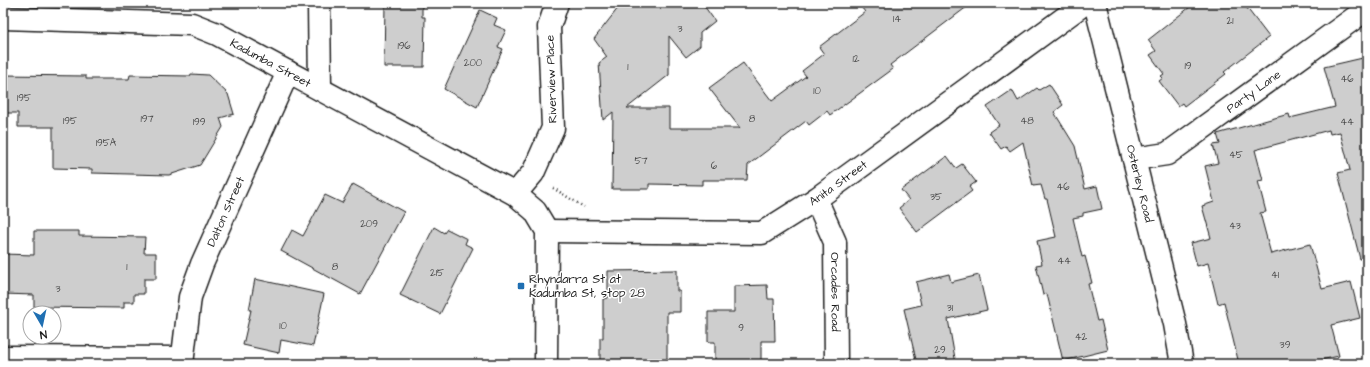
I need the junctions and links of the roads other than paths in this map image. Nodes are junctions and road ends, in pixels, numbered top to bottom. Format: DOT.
graph roads {
  1 [pos="319,3"];
  2 [pos="557,3"];
  3 [pos="1085,3"];
  4 [pos="1095,3"];
  5 [pos="1367,8"];
  6 [pos="3,18"];
  7 [pos="288,72"];
  8 [pos="320,89"];
  9 [pos="1134,159"];
  10 [pos="515,194"];
  11 [pos="816,199"];
  12 [pos="547,231"];
  13 [pos="3,357"];
  14 [pos="182,362"];
  15 [pos="546,364"];
  16 [pos="836,364"];
  17 [pos="1182,364"];
  1 -- 8 [label="street"];
  2 -- 10 [label="street, Riverview Place"];
  3 -- 11 [label="street, Anita Street"];
  4 -- 9 [label="street, Osterley Road"];
  5 -- 9 [label="street, Party Lane"];
  6 -- 7 [label="street, Kadumba Street"];
  7 -- 8 [label="street, Kadumba Street"];
  7 -- 14 [label="street, Dalton Street"];
  8 -- 10 [label="street, Kadumba Street"];
  9 -- 17 [label="street, Osterley Road"];
  10 -- 12 [label="street, Kadumba Street"];
  11 -- 12 [label="street, Anita Street"];
  11 -- 16 [label="street, Orcades Road"];
  12 -- 15 [label="street"];
  13 -- 14 [label="street"];
}
